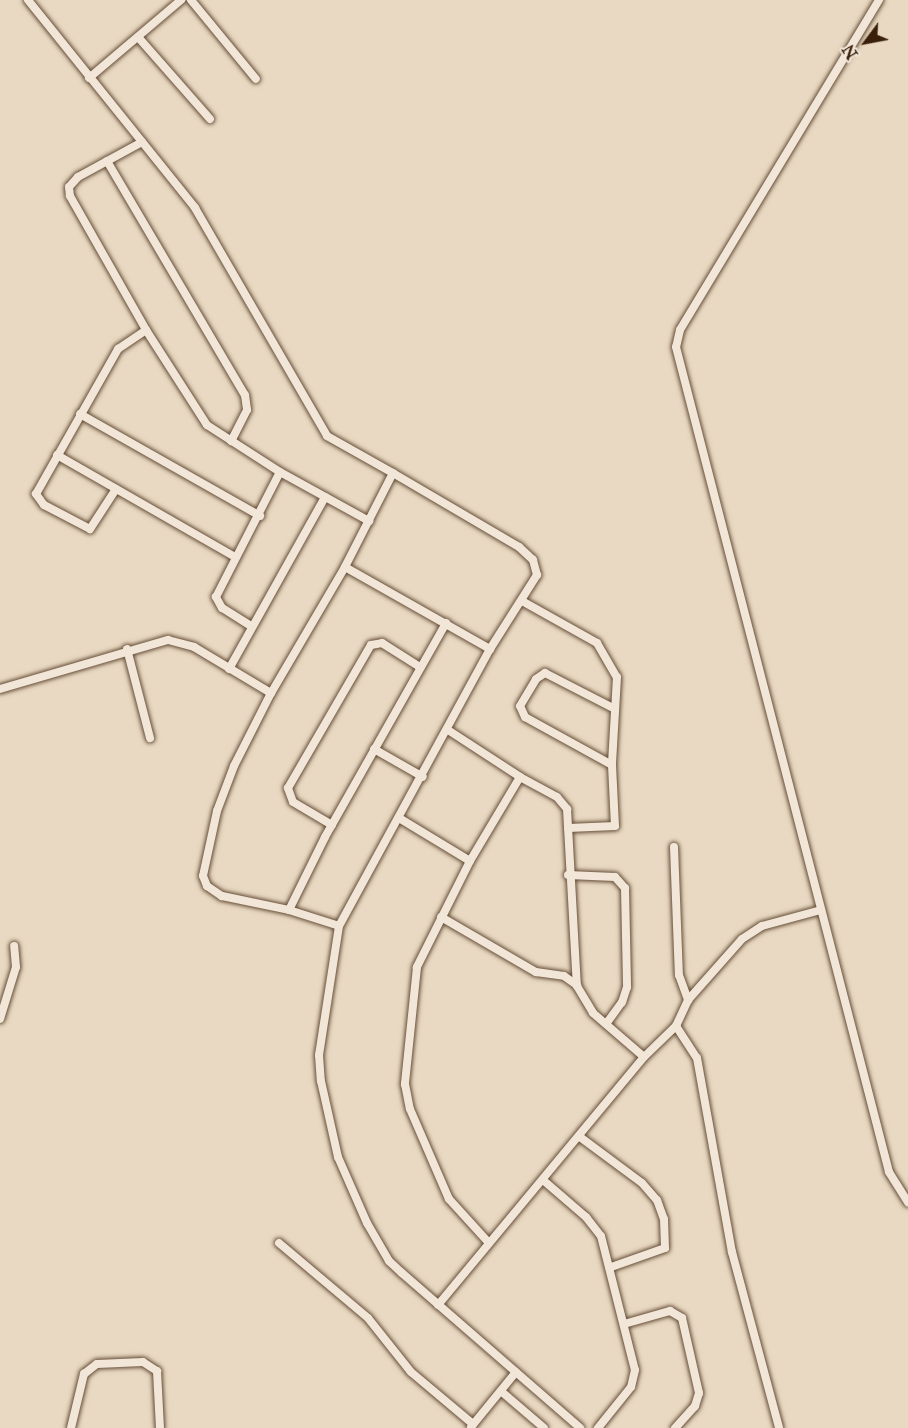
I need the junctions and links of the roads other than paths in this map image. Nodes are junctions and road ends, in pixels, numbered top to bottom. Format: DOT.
graph roads {
  1 [pos="28,0"];
  2 [pos="181,0"];
  3 [pos="191,0"];
  4 [pos="879,0"];
  5 [pos="138,37"];
  6 [pos="89,78"];
  7 [pos="256,79"];
  8 [pos="210,119"];
  9 [pos="142,142"];
  10 [pos="107,161"];
  11 [pos="146,330"];
  12 [pos="80,414"];
  13 [pos="231,441"];
  14 [pos="57,455"];
  15 [pos="280,472"];
  16 [pos="393,473"];
  17 [pos="116,489"];
  18 [pos="325,496"];
  19 [pos="260,516"];
  20 [pos="369,521"];
  21 [pos="235,557"];
  22 [pos="345,567"];
  23 [pos="522,601"];
  24 [pos="446,623"];
  25 [pos="251,626"];
  26 [pos="128,649"];
  27 [pos="490,649"];
  28 [pos="420,667"];
  29 [pos="229,669"];
  30 [pos="0,689"];
  31 [pos="271,693"];
  32 [pos="613,708"];
  33 [pos="448,730"];
  34 [pos="150,738"];
  35 [pos="375,749"];
  36 [pos="612,765"];
  37 [pos="423,777"];
  38 [pos="520,777"];
  39 [pos="399,818"];
  40 [pos="332,825"];
  41 [pos="568,828"];
  42 [pos="674,847"];
  43 [pos="470,861"];
  44 [pos="568,875"];
  45 [pos="289,909"];
  46 [pos="821,910"];
  47 [pos="441,917"];
  48 [pos="339,926"];
  49 [pos="14,946"];
  50 [pos="577,986"];
  51 [pos="688,1000"];
  52 [pos="0,1019"];
  53 [pos="606,1024"];
  54 [pos="676,1026"];
  55 [pos="644,1057"];
  56 [pos="580,1137"];
  57 [pos="543,1180"];
  58 [pos="908,1202"];
  59 [pos="279,1243"];
  60 [pos="489,1243"];
  61 [pos="611,1267"];
  62 [pos="438,1305"];
  63 [pos="624,1324"];
  64 [pos="516,1372"];
  65 [pos="502,1392"];
  66 [pos="471,1426"];
  67 [pos="71,1428"];
  68 [pos="159,1428"];
  69 [pos="544,1428"];
  70 [pos="580,1428"];
  71 [pos="598,1428"];
  72 [pos="675,1428"];
  73 [pos="778,1428"];
  1 -- 6 [label="street"];
  2 -- 5 [label="street"];
  3 -- 7 [label="street"];
  4 -- 46 [label="street"];
  5 -- 6 [label="street"];
  5 -- 8 [label="street"];
  6 -- 9 [label="street"];
  9 -- 10 [label="street"];
  9 -- 16 [label="street"];
  10 -- 11 [label="street"];
  10 -- 13 [label="street"];
  11 -- 12 [label="street"];
  11 -- 13 [label="street"];
  12 -- 14 [label="street"];
  12 -- 19 [label="street"];
  13 -- 15 [label="street"];
  14 -- 17 [label="street"];
  14 -- 17 [label="street"];
  15 -- 18 [label="street"];
  15 -- 19 [label="street"];
  16 -- 20 [label="street"];
  16 -- 23 [label="street"];
  17 -- 21 [label="street"];
  18 -- 20 [label="street"];
  18 -- 25 [label="street"];
  19 -- 21 [label="street"];
  20 -- 22 [label="street"];
  21 -- 25 [label="street"];
  22 -- 24 [label="street"];
  22 -- 31 [label="street"];
  23 -- 27 [label="street"];
  23 -- 32 [label="street"];
  24 -- 27 [label="street"];
  24 -- 28 [label="street"];
  25 -- 29 [label="street"];
  26 -- 29 [label="street"];
  26 -- 30 [label="street"];
  26 -- 34 [label="street"];
  27 -- 33 [label="street"];
  28 -- 35 [label="street"];
  28 -- 40 [label="street"];
  29 -- 31 [label="street"];
  31 -- 45 [label="street"];
  32 -- 36 [label="street"];
  32 -- 36 [label="street"];
  33 -- 37 [label="street"];
  33 -- 38 [label="street"];
  35 -- 37 [label="street"];
  35 -- 40 [label="street"];
  36 -- 41 [label="street"];
  37 -- 39 [label="street"];
  38 -- 41 [label="street"];
  38 -- 43 [label="street"];
  39 -- 43 [label="street"];
  39 -- 48 [label="street"];
  40 -- 45 [label="street"];
  41 -- 44 [label="street"];
  42 -- 51 [label="street"];
  43 -- 47 [label="street"];
  44 -- 50 [label="street"];
  44 -- 53 [label="street"];
  45 -- 48 [label="street"];
  46 -- 51 [label="street"];
  46 -- 58 [label="street"];
  47 -- 50 [label="street"];
  47 -- 60 [label="street"];
  48 -- 62 [label="street"];
  49 -- 52 [label="street"];
  50 -- 53 [label="street"];
  51 -- 54 [label="street"];
  53 -- 55 [label="street"];
  54 -- 55 [label="street"];
  54 -- 73 [label="street"];
  55 -- 56 [label="street"];
  56 -- 57 [label="street"];
  56 -- 61 [label="street"];
  57 -- 60 [label="street"];
  57 -- 61 [label="street"];
  59 -- 66 [label="street"];
  60 -- 62 [label="street"];
  61 -- 63 [label="street"];
  62 -- 64 [label="street"];
  63 -- 71 [label="street"];
  63 -- 72 [label="street"];
  64 -- 65 [label="street"];
  64 -- 70 [label="street"];
  65 -- 66 [label="street"];
  65 -- 69 [label="street"];
  67 -- 68 [label="street"];
}
